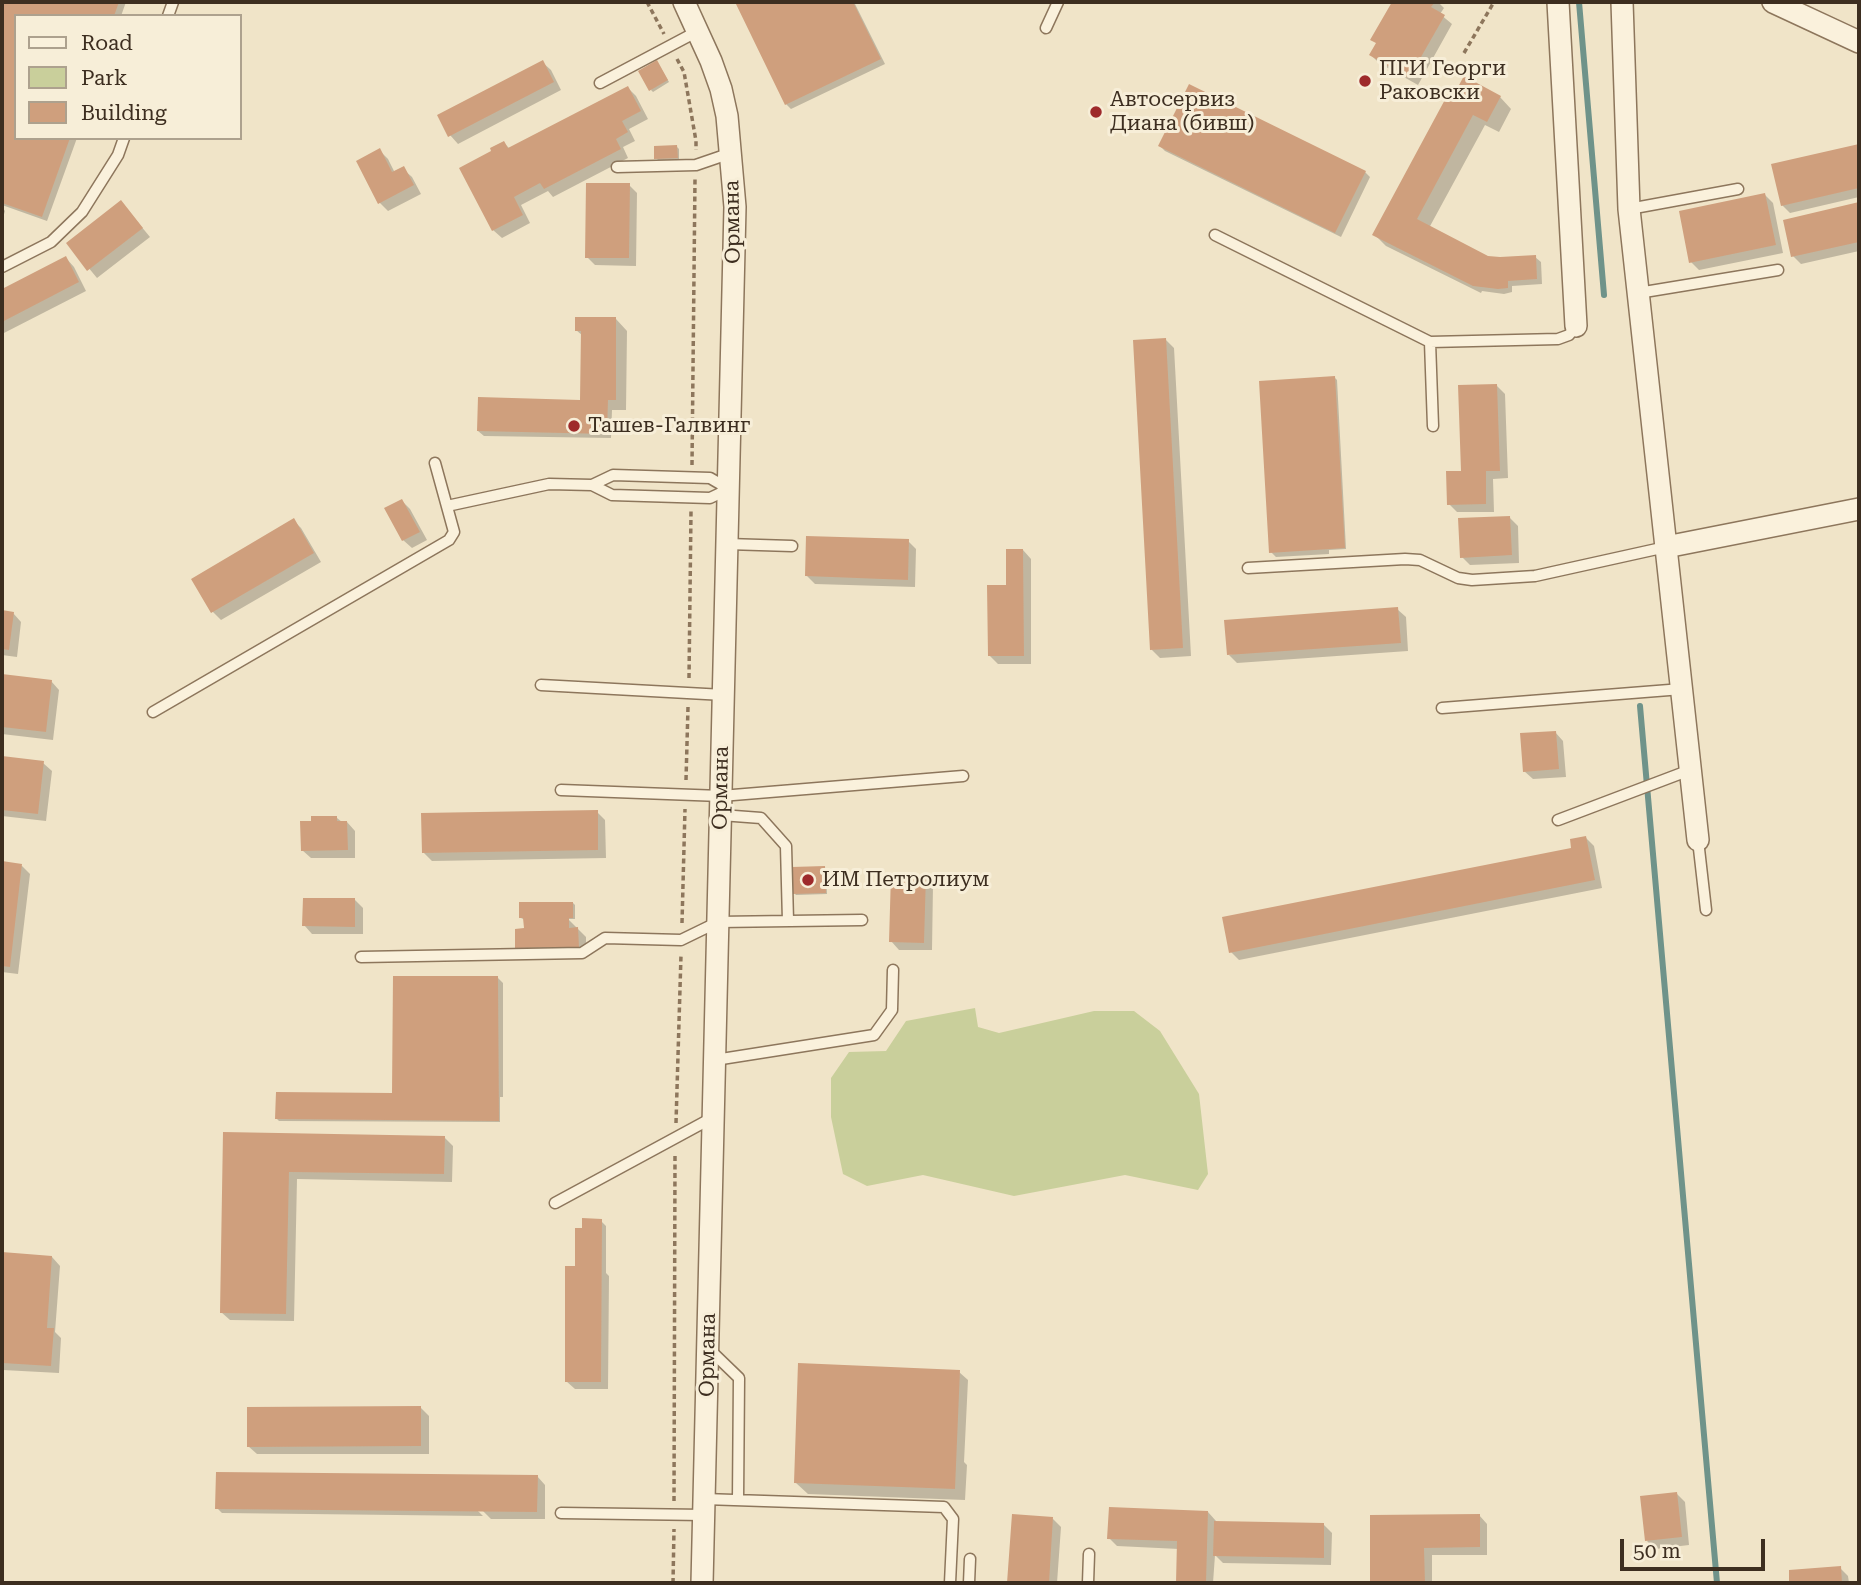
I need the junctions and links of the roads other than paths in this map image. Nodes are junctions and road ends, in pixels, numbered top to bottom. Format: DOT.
graph roads {
  1 [pos="684,2"];
  2 [pos="1058,2"];
  3 [pos="1558,2"];
  4 [pos="1622,2"];
  5 [pos="1773,2"];
  6 [pos="1046,28"];
  7 [pos="698,32"];
  8 [pos="1859,42"];
  9 [pos="600,83"];
  10 [pos="123,140"];
  11 [pos="731,153"];
  12 [pos="617,167"];
  13 [pos="1738,189"];
  14 [pos="1629,209"];
  15 [pos="1214,235"];
  16 [pos="2,267"];
  17 [pos="1778,270"];
  18 [pos="1639,293"];
  19 [pos="1576,326"];
  20 [pos="1430,342"];
  21 [pos="1433,426"];
  22 [pos="435,463"];
  23 [pos="592,485"];
  24 [pos="729,489"];
  25 [pos="447,506"];
  26 [pos="1859,509"];
  27 [pos="727,544"];
  28 [pos="792,546"];
  29 [pos="1666,547"];
  30 [pos="1248,568"];
  31 [pos="541,685"];
  32 [pos="1682,690"];
  33 [pos="724,695"];
  34 [pos="1441,708"];
  35 [pos="153,712"];
  36 [pos="1690,770"];
  37 [pos="963,776"];
  38 [pos="561,790"];
  39 [pos="721,806"];
  40 [pos="1558,820"];
  41 [pos="1698,840"];
  42 [pos="1706,910"];
  43 [pos="862,920"];
  44 [pos="788,921"];
  45 [pos="718,922"];
  46 [pos="361,957"];
  47 [pos="893,970"];
  48 [pos="715,1060"];
  49 [pos="713,1117"];
  50 [pos="555,1203"];
  51 [pos="708,1348"];
  52 [pos="738,1500"];
  53 [pos="704,1507"];
  54 [pos="561,1513"];
  55 [pos="1089,1554"];
  56 [pos="970,1559"];
  57 [pos="702,1583"];
  58 [pos="950,1583"];
  59 [pos="969,1583"];
  60 [pos="1088,1583"];
  1 -- 7 [label="street, Ормана"];
  2 -- 6 [label="lane"];
  3 -- 19 [label="street"];
  4 -- 14 [label="street"];
  5 -- 8 [label="street"];
  7 -- 9 [label="lane"];
  7 -- 11 [label="street, Ормана"];
  10 -- 16 [label="lane"];
  11 -- 12 [label="lane"];
  11 -- 24 [label="street, Ормана"];
  13 -- 14 [label="lane"];
  14 -- 18 [label="street"];
  15 -- 20 [label="lane"];
  17 -- 18 [label="lane"];
  18 -- 29 [label="street"];
  19 -- 20 [label="lane"];
  20 -- 21 [label="lane"];
  22 -- 25 [label="lane"];
  23 -- 24 [label="lane"];
  23 -- 24 [label="lane"];
  23 -- 25 [label="lane"];
  24 -- 27 [label="street, Ормана"];
  25 -- 35 [label="lane"];
  26 -- 29 [label="street"];
  27 -- 28 [label="lane"];
  27 -- 33 [label="street, Ормана"];
  29 -- 30 [label="lane"];
  29 -- 32 [label="street"];
  31 -- 33 [label="lane"];
  32 -- 34 [label="lane"];
  32 -- 36 [label="street"];
  33 -- 39 [label="street, Ормана"];
  36 -- 40 [label="lane"];
  36 -- 41 [label="street"];
  37 -- 39 [label="lane"];
  38 -- 39 [label="lane"];
  39 -- 44 [label="lane"];
  39 -- 45 [label="street, Ормана"];
  41 -- 42 [label="lane"];
  43 -- 44 [label="lane"];
  44 -- 45 [label="lane"];
  45 -- 46 [label="lane"];
  45 -- 48 [label="street, Ормана"];
  47 -- 48 [label="lane"];
  48 -- 49 [label="street, Ормана"];
  49 -- 50 [label="lane"];
  49 -- 51 [label="street, Ормана"];
  51 -- 52 [label="lane"];
  51 -- 53 [label="street, Ормана"];
  52 -- 53 [label="lane"];
  52 -- 58 [label="lane"];
  53 -- 54 [label="lane"];
  53 -- 57 [label="street, Ормана"];
  55 -- 60 [label="lane"];
  56 -- 59 [label="lane"];
}
